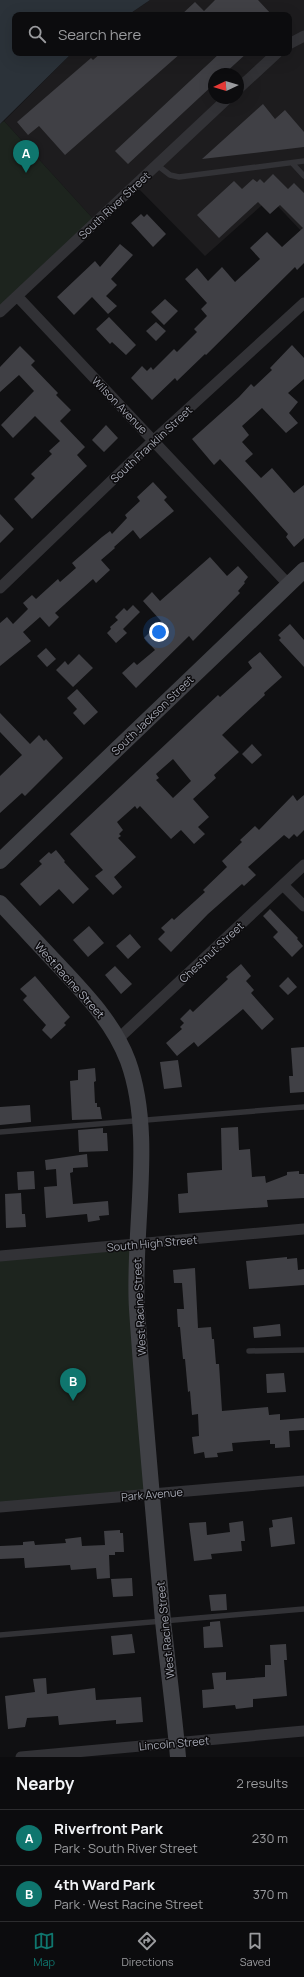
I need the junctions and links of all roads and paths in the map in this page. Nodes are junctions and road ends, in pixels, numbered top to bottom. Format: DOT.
graph roads {
  1 [pos="304,36"];
  2 [pos="292,42"];
  3 [pos="274,56"];
  4 [pos="244,83"];
  5 [pos="222,104"];
  6 [pos="304,161"];
  7 [pos="293,164"];
  8 [pos="157,165"];
  9 [pos="304,176"];
  10 [pos="17,296"];
  11 [pos="304,303"];
  12 [pos="0,312"];
  13 [pos="154,440"];
  14 [pos="304,570"];
  15 [pos="288,584"];
  16 [pos="0,588"];
  17 [pos="0,861"];
  18 [pos="304,865"];
  19 [pos="283,885"];
  20 [pos="0,903"];
  21 [pos="304,906"];
  22 [pos="118,1039"];
  23 [pos="304,1107"];
  24 [pos="140,1121"];
  25 [pos="0,1132"];
  26 [pos="304,1229"];
  27 [pos="137,1244"];
  28 [pos="0,1256"];
  29 [pos="304,1350"];
  30 [pos="249,1351"];
  31 [pos="304,1481"];
  32 [pos="153,1494"];
  33 [pos="0,1507"];
  34 [pos="304,1610"];
  35 [pos="164,1621"];
  36 [pos="0,1635"];
  37 [pos="304,1731"];
  38 [pos="177,1750"];
  39 [pos="21,1757"];
  1 -- 2 [label="street"];
  3 -- 4 [label="street"];
  5 -- 8 [label="street, South River Street"];
  6 -- 7 [label="lane"];
  7 -- 8 [label="lane"];
  7 -- 9 [label="lane"];
  8 -- 10 [label="street, South River Street"];
  10 -- 12 [label="street, South River Street"];
  10 -- 13 [label="street, Wilson Avenue"];
  11 -- 13 [label="street, South Franklin Street"];
  13 -- 15 [label="street, Wilson Avenue"];
  13 -- 16 [label="street, South Franklin Street"];
  14 -- 15 [label="main road, South Jackson Street"];
  15 -- 17 [label="main road, South Jackson Street"];
  18 -- 19 [label="street, Chestnut Street"];
  19 -- 21 [label="street"];
  19 -- 22 [label="street, Chestnut Street"];
  20 -- 22 [label="main road, West Racine Street"];
  22 -- 24 [label="main road, West Racine Street"];
  23 -- 24 [label="lane"];
  24 -- 25 [label="lane"];
  24 -- 27 [label="main road, West Racine Street"];
  26 -- 27 [label="street, South High Street"];
  27 -- 28 [label="street, South High Street"];
  27 -- 32 [label="main road, West Racine Street"];
  29 -- 30 [label="lane"];
  31 -- 32 [label="street, Park Avenue"];
  32 -- 33 [label="street, Park Avenue"];
  32 -- 35 [label="main road, West Racine Street"];
  34 -- 35 [label="lane"];
  35 -- 36 [label="lane"];
  35 -- 38 [label="main road, West Racine Street"];
  37 -- 38 [label="street, Lincoln Street"];
  38 -- 39 [label="street, Lincoln Street"];
}
